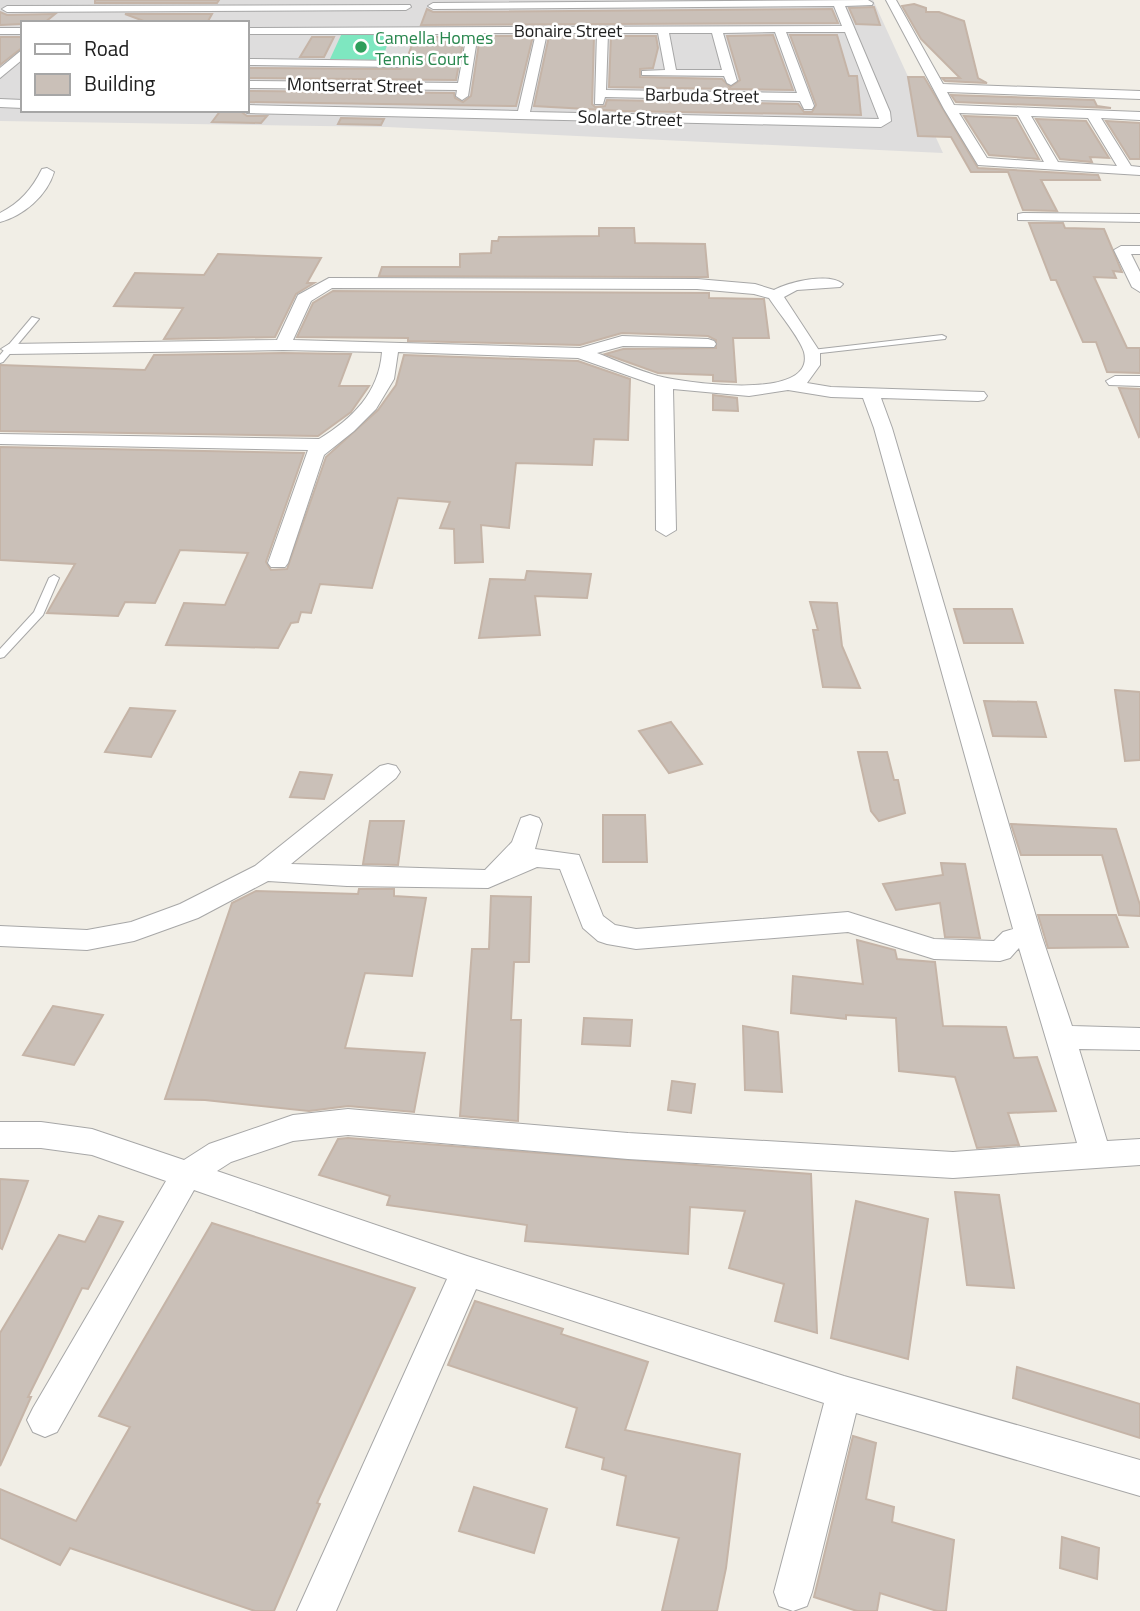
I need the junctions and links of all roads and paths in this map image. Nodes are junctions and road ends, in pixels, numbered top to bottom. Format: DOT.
graph roads {
  1 [pos="891,0"];
  2 [pos="829,2"];
  3 [pos="868,3"];
  4 [pos="200,4"];
  5 [pos="2,5"];
  6 [pos="419,5"];
  7 [pos="779,29"];
  8 [pos="848,29"];
  9 [pos="473,30"];
  10 [pos="542,30"];
  11 [pos="603,30"];
  12 [pos="663,30"];
  13 [pos="717,30"];
  14 [pos="0,31"];
  15 [pos="21,31"];
  16 [pos="248,31"];
  17 [pos="403,53"];
  18 [pos="21,54"];
  19 [pos="248,62"];
  20 [pos="646,73"];
  21 [pos="671,73"];
  22 [pos="0,75"];
  23 [pos="248,83"];
  24 [pos="941,88"];
  25 [pos="1140,95"];
  26 [pos="0,103"];
  27 [pos="21,104"];
  28 [pos="248,109"];
  29 [pos="950,109"];
  30 [pos="1022,111"];
  31 [pos="1092,114"];
  32 [pos="523,115"];
  33 [pos="1140,116"];
  34 [pos="1054,167"];
  35 [pos="1133,171"];
  36 [pos="47,172"];
  37 [pos="1023,217"];
  38 [pos="0,218"];
  39 [pos="1140,218"];
  40 [pos="1140,250"];
  41 [pos="835,284"];
  42 [pos="1140,287"];
  43 [pos="775,295"];
  44 [pos="34,318"];
  45 [pos="942,337"];
  46 [pos="708,344"];
  47 [pos="284,345"];
  48 [pos="390,349"];
  49 [pos="812,352"];
  50 [pos="581,353"];
  51 [pos="5,355"];
  52 [pos="1115,381"];
  53 [pos="1140,381"];
  54 [pos="664,382"];
  55 [pos="791,386"];
  56 [pos="870,393"];
  57 [pos="978,396"];
  58 [pos="0,439"];
  59 [pos="323,445"];
  60 [pos="666,530"];
  61 [pos="278,563"];
  62 [pos="54,578"];
  63 [pos="0,655"];
  64 [pos="388,772"];
  65 [pos="530,824"];
  66 [pos="264,872"];
  67 [pos="488,879"];
  68 [pos="0,936"];
  69 [pos="1029,937"];
  70 [pos="1059,1037"];
  71 [pos="1140,1039"];
  72 [pos="0,1135"];
  73 [pos="1140,1153"];
  74 [pos="1096,1156"];
  75 [pos="186,1175"];
  76 [pos="467,1271"];
  77 [pos="844,1393"];
  78 [pos="45,1420"];
  79 [pos="1140,1478"];
  80 [pos="793,1592"];
  81 [pos="316,1611"];
  1 -- 24 [label="street"];
  2 -- 3 [label="street"];
  2 -- 6 [label="street"];
  2 -- 8 [label="street, Solarte Street"];
  4 -- 5 [label="street"];
  4 -- 6 [label="street"];
  7 -- 8 [label="street, Bonaire Street"];
  7 -- 11 [label="street, Barbuda Street"];
  7 -- 13 [label="street, Bonaire Street"];
  8 -- 32 [label="street, Solarte Street"];
  9 -- 10 [label="street, Bonaire Street"];
  9 -- 17 [label="street, Bonaire Street"];
  9 -- 23 [label="street, Montserrat Street"];
  10 -- 11 [label="street, Bonaire Street"];
  10 -- 32 [label="street"];
  11 -- 12 [label="street, Bonaire Street"];
  12 -- 13 [label="street, Bonaire Street"];
  12 -- 21 [label="street"];
  13 -- 21 [label="street"];
  14 -- 15 [label="street"];
  16 -- 17 [label="street, Bonaire Street"];
  17 -- 19 [label="street"];
  18 -- 22 [label="street"];
  20 -- 21 [label="street"];
  24 -- 25 [label="street"];
  24 -- 29 [label="street"];
  26 -- 27 [label="street"];
  28 -- 32 [label="street, Solarte Street"];
  29 -- 30 [label="street"];
  29 -- 34 [label="street"];
  30 -- 31 [label="street"];
  30 -- 34 [label="street"];
  31 -- 33 [label="street"];
  31 -- 35 [label="street"];
  34 -- 35 [label="street"];
  36 -- 38 [label="street"];
  37 -- 39 [label="street"];
  40 -- 42 [label="street"];
  41 -- 43 [label="street"];
  43 -- 47 [label="street"];
  43 -- 49 [label="street"];
  44 -- 51 [label="lane"];
  45 -- 49 [label="lane"];
  46 -- 50 [label="street"];
  47 -- 48 [label="street"];
  47 -- 51 [label="street"];
  48 -- 50 [label="street"];
  48 -- 59 [label="street"];
  49 -- 55 [label="street"];
  50 -- 54 [label="street"];
  52 -- 53 [label="street"];
  54 -- 55 [label="street"];
  54 -- 60 [label="street"];
  55 -- 56 [label="street"];
  56 -- 57 [label="street"];
  56 -- 69 [label="street"];
  58 -- 59 [label="street"];
  59 -- 61 [label="street"];
  62 -- 63 [label="lane"];
  64 -- 66 [label="street"];
  65 -- 67 [label="street"];
  66 -- 67 [label="street"];
  66 -- 68 [label="street"];
  67 -- 69 [label="street"];
  69 -- 70 [label="street"];
  70 -- 71 [label="street"];
  70 -- 74 [label="street"];
  72 -- 75 [label="street"];
  73 -- 74 [label="street"];
  74 -- 75 [label="street"];
  75 -- 76 [label="street"];
  75 -- 78 [label="street"];
  76 -- 77 [label="street"];
  76 -- 81 [label="street"];
  77 -- 79 [label="street"];
  77 -- 80 [label="street"];
}
